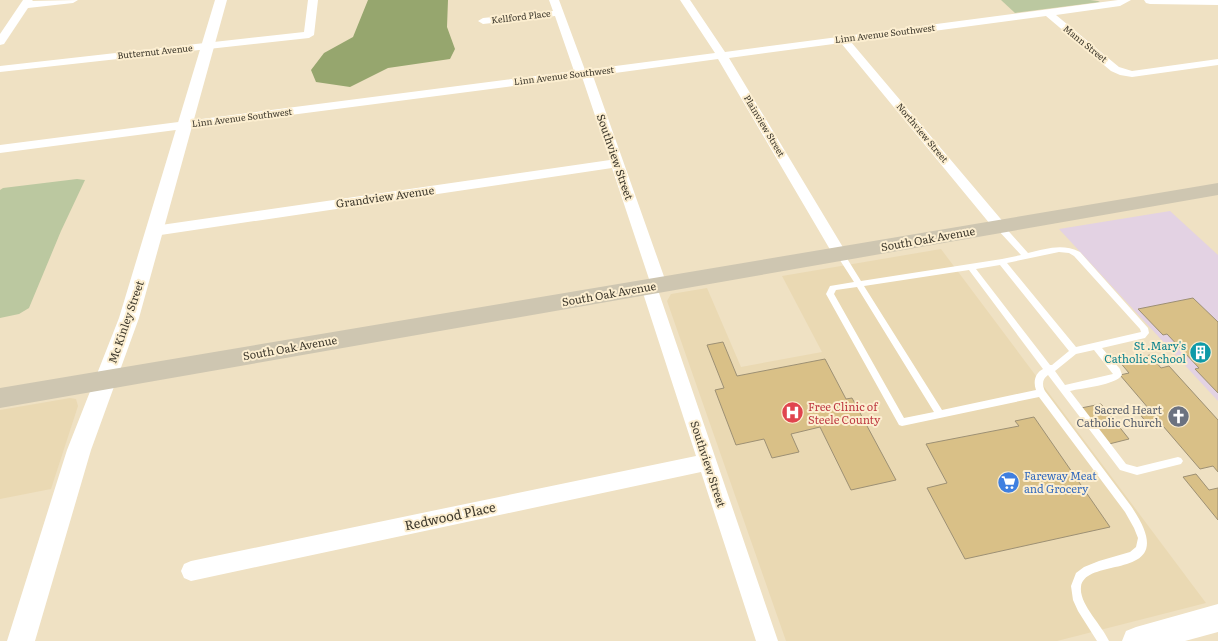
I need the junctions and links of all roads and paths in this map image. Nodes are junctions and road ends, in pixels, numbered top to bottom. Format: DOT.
graph roads {
  1 [pos="72,0"];
  2 [pos="221,0"];
  3 [pos="313,0"];
  4 [pos="554,0"];
  5 [pos="684,0"];
  6 [pos="1126,0"];
  7 [pos="1150,0"];
  8 [pos="1218,1"];
  9 [pos="26,2"];
  10 [pos="558,13"];
  11 [pos="1048,13"];
  12 [pos="483,21"];
  13 [pos="844,40"];
  14 [pos="0,42"];
  15 [pos="208,46"];
  16 [pos="722,56"];
  17 [pos="1218,62"];
  18 [pos="0,69"];
  19 [pos="584,74"];
  20 [pos="185,125"];
  21 [pos="0,149"];
  22 [pos="617,163"];
  23 [pos="1218,189"];
  24 [pos="1000,227"];
  25 [pos="154,231"];
  26 [pos="840,254"];
  27 [pos="1026,256"];
  28 [pos="1002,262"];
  29 [pos="970,266"];
  30 [pos="858,284"];
  31 [pos="654,286"];
  32 [pos="1095,346"];
  33 [pos="1074,351"];
  34 [pos="1049,369"];
  35 [pos="106,380"];
  36 [pos="1063,389"];
  37 [pos="1041,393"];
  38 [pos="0,398"];
  39 [pos="940,414"];
  40 [pos="1178,461"];
  41 [pos="708,462"];
  42 [pos="192,571"];
  43 [pos="1218,618"];
  44 [pos="21,641"];
  45 [pos="767,641"];
  46 [pos="1103,641"];
  47 [pos="1136,641"];
  1 -- 9 [label="street"];
  2 -- 15 [label="street, Mc Kinley Street"];
  3 -- 15 [label="street, Butternut Avenue"];
  4 -- 10 [label="street, Southview Street"];
  5 -- 16 [label="street, Plainview Street"];
  6 -- 11 [label="street, Linn Avenue Southwest"];
  7 -- 8 [label="street"];
  9 -- 14 [label="street"];
  10 -- 12 [label="street, Kellford Place"];
  10 -- 19 [label="street, Southview Street"];
  11 -- 13 [label="street, Linn Avenue Southwest"];
  11 -- 17 [label="street, Mann Street"];
  13 -- 16 [label="street, Linn Avenue Southwest"];
  13 -- 24 [label="street, Northview Street"];
  15 -- 18 [label="street, Butternut Avenue"];
  15 -- 20 [label="street, Mc Kinley Street"];
  16 -- 19 [label="street, Linn Avenue Southwest"];
  16 -- 26 [label="street, Plainview Street"];
  19 -- 20 [label="street, Linn Avenue Southwest"];
  19 -- 22 [label="street, Southview Street"];
  20 -- 21 [label="street, Linn Avenue Southwest"];
  20 -- 25 [label="street, Mc Kinley Street"];
  22 -- 25 [label="street, Grandview Avenue"];
  22 -- 31 [label="street, Southview Street"];
  23 -- 24 [label="main road, South Oak Avenue"];
  24 -- 26 [label="main road, South Oak Avenue"];
  24 -- 27 [label="lane"];
  25 -- 35 [label="street, Mc Kinley Street"];
  26 -- 30 [label="lane"];
  26 -- 31 [label="main road, South Oak Avenue"];
  27 -- 28 [label="lane"];
  27 -- 32 [label="lane"];
  28 -- 29 [label="lane"];
  28 -- 33 [label="lane"];
  29 -- 30 [label="lane"];
  29 -- 34 [label="lane"];
  30 -- 39 [label="lane"];
  30 -- 39 [label="lane"];
  31 -- 35 [label="main road, South Oak Avenue"];
  31 -- 41 [label="street, Southview Street"];
  32 -- 33 [label="lane"];
  32 -- 36 [label="lane"];
  33 -- 34 [label="lane"];
  34 -- 36 [label="lane"];
  34 -- 37 [label="lane"];
  35 -- 38 [label="main road, South Oak Avenue"];
  35 -- 44 [label="street, Mc Kinley Street"];
  36 -- 40 [label="lane"];
  37 -- 39 [label="lane"];
  37 -- 46 [label="lane"];
  41 -- 42 [label="street, Redwood Place"];
  41 -- 45 [label="street, Southview Street"];
  43 -- 47 [label="street"];
}
